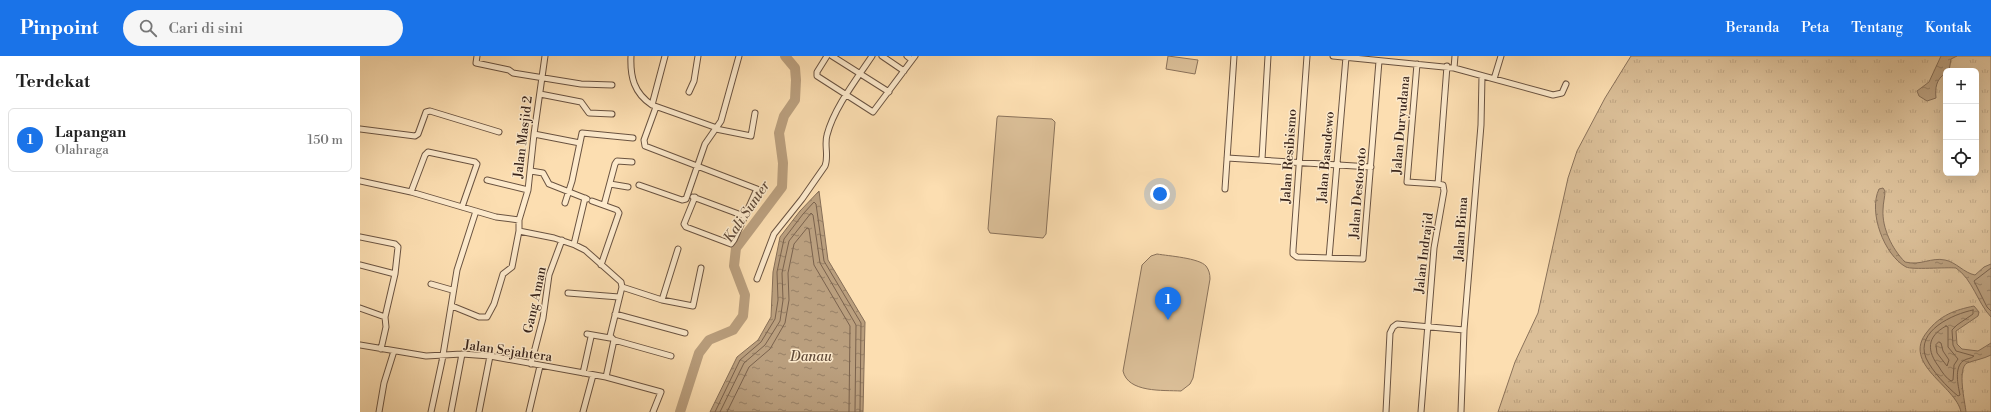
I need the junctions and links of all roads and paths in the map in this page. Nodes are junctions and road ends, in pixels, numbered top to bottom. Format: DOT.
graph roads {
  1 [pos="477,56"];
  2 [pos="546,56"];
  3 [pos="631,56"];
  4 [pos="665,56"];
  5 [pos="698,56"];
  6 [pos="739,56"];
  7 [pos="827,56"];
  8 [pos="832,56"];
  9 [pos="872,56"];
  10 [pos="882,56"];
  11 [pos="907,56"];
  12 [pos="1234,56"];
  13 [pos="1268,56"];
  14 [pos="1307,56"];
  15 [pos="1333,56"];
  16 [pos="1397,56"];
  17 [pos="1455,56"];
  18 [pos="1500,56"];
  19 [pos="1343,57"];
  20 [pos="914,58"];
  21 [pos="1379,61"];
  22 [pos="1396,62"];
  23 [pos="1417,64"];
  24 [pos="1447,66"];
  25 [pos="1454,68"];
  26 [pos="904,71"];
  27 [pos="861,73"];
  28 [pos="1482,76"];
  29 [pos="542,77"];
  30 [pos="1494,79"];
  31 [pos="1566,84"];
  32 [pos="612,85"];
  33 [pos="689,92"];
  34 [pos="889,92"];
  35 [pos="540,94"];
  36 [pos="847,96"];
  37 [pos="654,106"];
  38 [pos="755,113"];
  39 [pos="612,114"];
  40 [pos="716,128"];
  41 [pos="360,129"];
  42 [pos="499,132"];
  43 [pos="534,134"];
  44 [pos="633,138"];
  45 [pos="580,143"];
  46 [pos="1227,158"];
  47 [pos="1262,159"];
  48 [pos="632,162"];
  49 [pos="1300,162"];
  50 [pos="1337,164"];
  51 [pos="697,166"];
  52 [pos="1371,167"];
  53 [pos="531,171"];
  54 [pos="487,180"];
  55 [pos="360,181"];
  56 [pos="610,184"];
  57 [pos="1438,184"];
  58 [pos="639,185"];
  59 [pos="628,187"];
  60 [pos="1225,189"];
  61 [pos="528,190"];
  62 [pos="412,192"];
  63 [pos="568,192"];
  64 [pos="688,195"];
  65 [pos="695,197"];
  66 [pos="588,199"];
  67 [pos="564,203"];
  68 [pos="604,205"];
  69 [pos="462,207"];
  70 [pos="476,211"];
  71 [pos="744,216"];
  72 [pos="519,220"];
  73 [pos="519,232"];
  74 [pos="360,237"];
  75 [pos="562,240"];
  76 [pos="574,244"];
  77 [pos="678,249"];
  78 [pos="1297,257"];
  79 [pos="1329,258"];
  80 [pos="360,265"];
  81 [pos="601,265"];
  82 [pos="700,268"];
  83 [pos="395,274"];
  84 [pos="757,279"];
  85 [pos="431,284"];
  86 [pos="622,287"];
  87 [pos="452,290"];
  88 [pos="568,293"];
  89 [pos="619,297"];
  90 [pos="662,300"];
  91 [pos="452,306"];
  92 [pos="360,308"];
  93 [pos="615,314"];
  94 [pos="385,317"];
  95 [pos="1428,327"];
  96 [pos="1464,330"];
  97 [pos="686,333"];
  98 [pos="612,339"];
  99 [pos="360,345"];
  100 [pos="381,349"];
  101 [pos="394,351"];
  102 [pos="462,354"];
  103 [pos="443,355"];
  104 [pos="490,356"];
  105 [pos="671,356"];
  106 [pos="531,364"];
  107 [pos="540,366"];
  108 [pos="584,373"];
  109 [pos="593,375"];
  110 [pos="606,377"];
  111 [pos="379,412"];
  112 [pos="431,412"];
  113 [pos="451,412"];
  114 [pos="479,412"];
  115 [pos="530,412"];
  116 [pos="583,412"];
  117 [pos="653,412"];
  118 [pos="1386,412"];
  119 [pos="1421,412"];
  120 [pos="1461,412"];
  1 -- 29 [label="street"];
  2 -- 29 [label="street, Jalan Masjid 2"];
  3 -- 37 [label="street"];
  4 -- 37 [label="street"];
  5 -- 33 [label="street"];
  6 -- 40 [label="street"];
  7 -- 36 [label="street"];
  8 -- 27 [label="street"];
  9 -- 27 [label="street"];
  10 -- 26 [label="street"];
  11 -- 20 [label="street"];
  12 -- 46 [label="street"];
  13 -- 47 [label="street"];
  14 -- 49 [label="street, Jalan Resibismo"];
  15 -- 19 [label="street"];
  16 -- 22 [label="street"];
  17 -- 25 [label="street"];
  18 -- 30 [label="street"];
  19 -- 21 [label="street"];
  19 -- 50 [label="street, Jalan Basudewo"];
  20 -- 26 [label="street"];
  21 -- 22 [label="street"];
  21 -- 52 [label="street, Jalan Destoroto"];
  22 -- 23 [label="street"];
  23 -- 24 [label="street"];
  23 -- 57 [label="street, Jalan Duryudana"];
  24 -- 25 [label="street"];
  24 -- 57 [label="street, Jalan Indrajid"];
  25 -- 28 [label="street"];
  26 -- 34 [label="street"];
  27 -- 34 [label="street"];
  27 -- 36 [label="street"];
  28 -- 30 [label="street"];
  28 -- 96 [label="street, Jalan Bima"];
  29 -- 32 [label="street"];
  29 -- 35 [label="street, Jalan Masjid 2"];
  30 -- 31 [label="street"];
  34 -- 36 [label="street"];
  35 -- 39 [label="street"];
  35 -- 43 [label="street, Jalan Masjid 2"];
  36 -- 84 [label="street"];
  37 -- 40 [label="street"];
  37 -- 51 [label="street"];
  38 -- 40 [label="street"];
  40 -- 51 [label="street"];
  41 -- 42 [label="street"];
  43 -- 45 [label="street"];
  43 -- 53 [label="street, Jalan Masjid 2"];
  44 -- 45 [label="street"];
  45 -- 63 [label="street"];
  46 -- 47 [label="street"];
  46 -- 60 [label="street"];
  47 -- 49 [label="street"];
  48 -- 56 [label="street"];
  49 -- 50 [label="street"];
  49 -- 78 [label="street, Jalan Resibismo"];
  50 -- 52 [label="street"];
  50 -- 79 [label="street, Jalan Basudewo"];
  51 -- 64 [label="street"];
  51 -- 71 [label="street"];
  52 -- 79 [label="street, Jalan Destoroto"];
  53 -- 61 [label="street, Jalan Masjid 2"];
  53 -- 63 [label="street"];
  54 -- 61 [label="street"];
  55 -- 62 [label="street"];
  56 -- 59 [label="street"];
  56 -- 68 [label="street"];
  57 -- 95 [label="street, Jalan Indrajid"];
  58 -- 64 [label="street"];
  61 -- 72 [label="street, Jalan Masjid 2"];
  62 -- 69 [label="street"];
  62 -- 69 [label="street"];
  63 -- 66 [label="street"];
  63 -- 67 [label="street"];
  64 -- 65 [label="street"];
  65 -- 71 [label="street"];
  65 -- 71 [label="street"];
  66 -- 68 [label="street"];
  66 -- 76 [label="street"];
  68 -- 81 [label="street"];
  69 -- 70 [label="street"];
  70 -- 72 [label="street"];
  70 -- 87 [label="street"];
  72 -- 73 [label="street, Jalan Masjid 2"];
  73 -- 75 [label="street"];
  73 -- 91 [label="street, Jalan Masjid 2"];
  74 -- 83 [label="street"];
  75 -- 76 [label="street"];
  75 -- 106 [label="street, Gang Aman"];
  76 -- 81 [label="street"];
  77 -- 90 [label="street"];
  78 -- 79 [label="street, Jalan Destoroto"];
  80 -- 83 [label="street"];
  81 -- 86 [label="street"];
  82 -- 90 [label="street"];
  83 -- 94 [label="street"];
  85 -- 87 [label="street"];
  86 -- 89 [label="street"];
  86 -- 90 [label="street"];
  87 -- 91 [label="street"];
  88 -- 89 [label="street"];
  89 -- 93 [label="street"];
  91 -- 103 [label="street"];
  92 -- 94 [label="street"];
  93 -- 97 [label="street"];
  93 -- 98 [label="street"];
  94 -- 100 [label="street"];
  95 -- 96 [label="street"];
  95 -- 118 [label="street"];
  95 -- 119 [label="street"];
  96 -- 120 [label="street, Jalan Bima"];
  98 -- 105 [label="street"];
  98 -- 108 [label="street"];
  98 -- 110 [label="street"];
  99 -- 100 [label="street, Jalan Sejahtera"];
  100 -- 101 [label="street, Jalan Sejahtera"];
  101 -- 103 [label="street, Jalan Sejahtera"];
  101 -- 111 [label="street"];
  102 -- 103 [label="street, Jalan Sejahtera"];
  102 -- 104 [label="street, Jalan Sejahtera"];
  102 -- 113 [label="street"];
  103 -- 112 [label="street"];
  104 -- 106 [label="street, Jalan Sejahtera"];
  104 -- 114 [label="street"];
  106 -- 107 [label="street, Jalan Sejahtera"];
  107 -- 108 [label="street, Jalan Sejahtera"];
  107 -- 115 [label="street"];
  108 -- 109 [label="street, Jalan Sejahtera"];
  109 -- 110 [label="street, Jalan Sejahtera"];
  109 -- 116 [label="street"];
  110 -- 117 [label="street, Jalan Sejahtera"];
}
